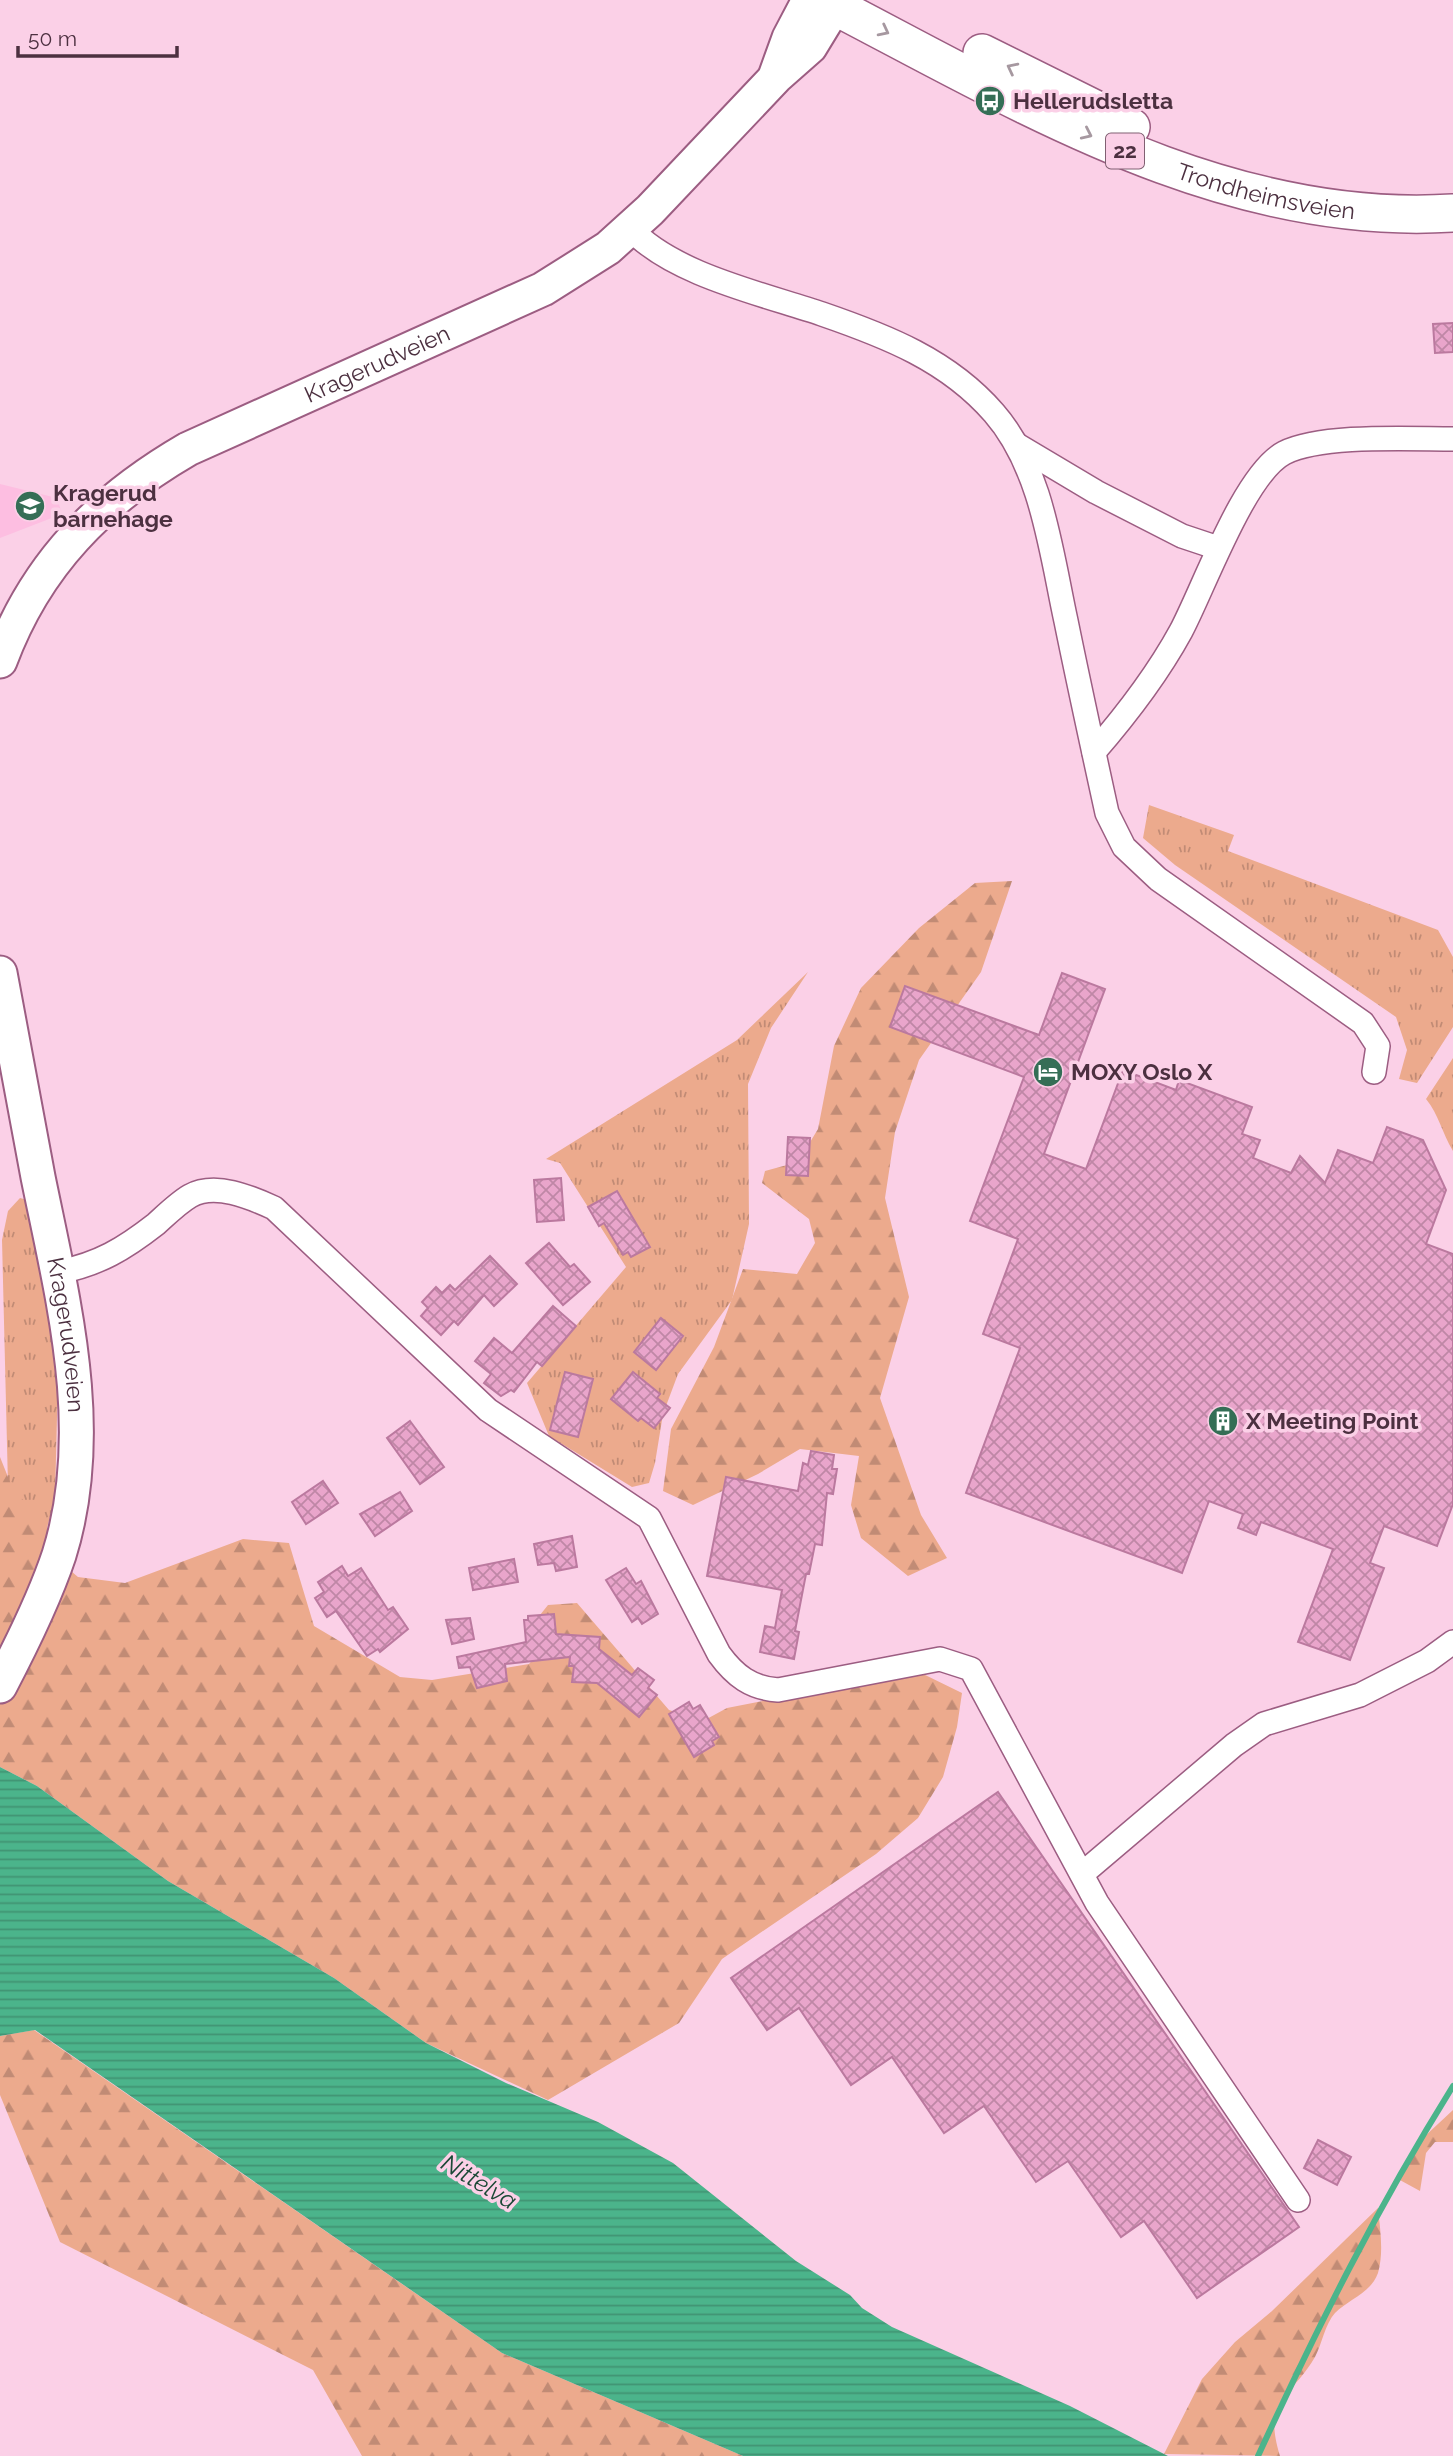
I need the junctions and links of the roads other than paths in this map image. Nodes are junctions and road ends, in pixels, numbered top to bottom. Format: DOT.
graph roads {
  1 [pos="879,0"];
  2 [pos="826,2"];
  3 [pos="1453,205"];
  4 [pos="1453,213"];
  5 [pos="630,228"];
  6 [pos="1453,439"];
  7 [pos="1017,445"];
  8 [pos="1218,548"];
  9 [pos="0,661"];
  10 [pos="1094,752"];
  11 [pos="0,973"];
  12 [pos="1374,1072"];
  13 [pos="59,1272"];
  14 [pos="1453,1642"];
  15 [pos="0,1686"];
  16 [pos="1082,1874"];
  17 [pos="1298,2200"];
  3 -- 1 [label="main road, Trondheimsveien / 22, one-way"];
  2 -- 4 [label="main road, Trondheimsveien / 22, one-way"];
  2 -- 5 [label="main road, Kragerudveien"];
  5 -- 7 [label="street"];
  5 -- 9 [label="main road, Kragerudveien"];
  6 -- 8 [label="street"];
  7 -- 8 [label="street"];
  7 -- 10 [label="street"];
  8 -- 10 [label="street"];
  10 -- 12 [label="street"];
  11 -- 13 [label="main road, Kragerudveien"];
  13 -- 15 [label="main road, Kragerudveien"];
  13 -- 16 [label="street"];
  14 -- 16 [label="street"];
  16 -- 17 [label="street"];
}
